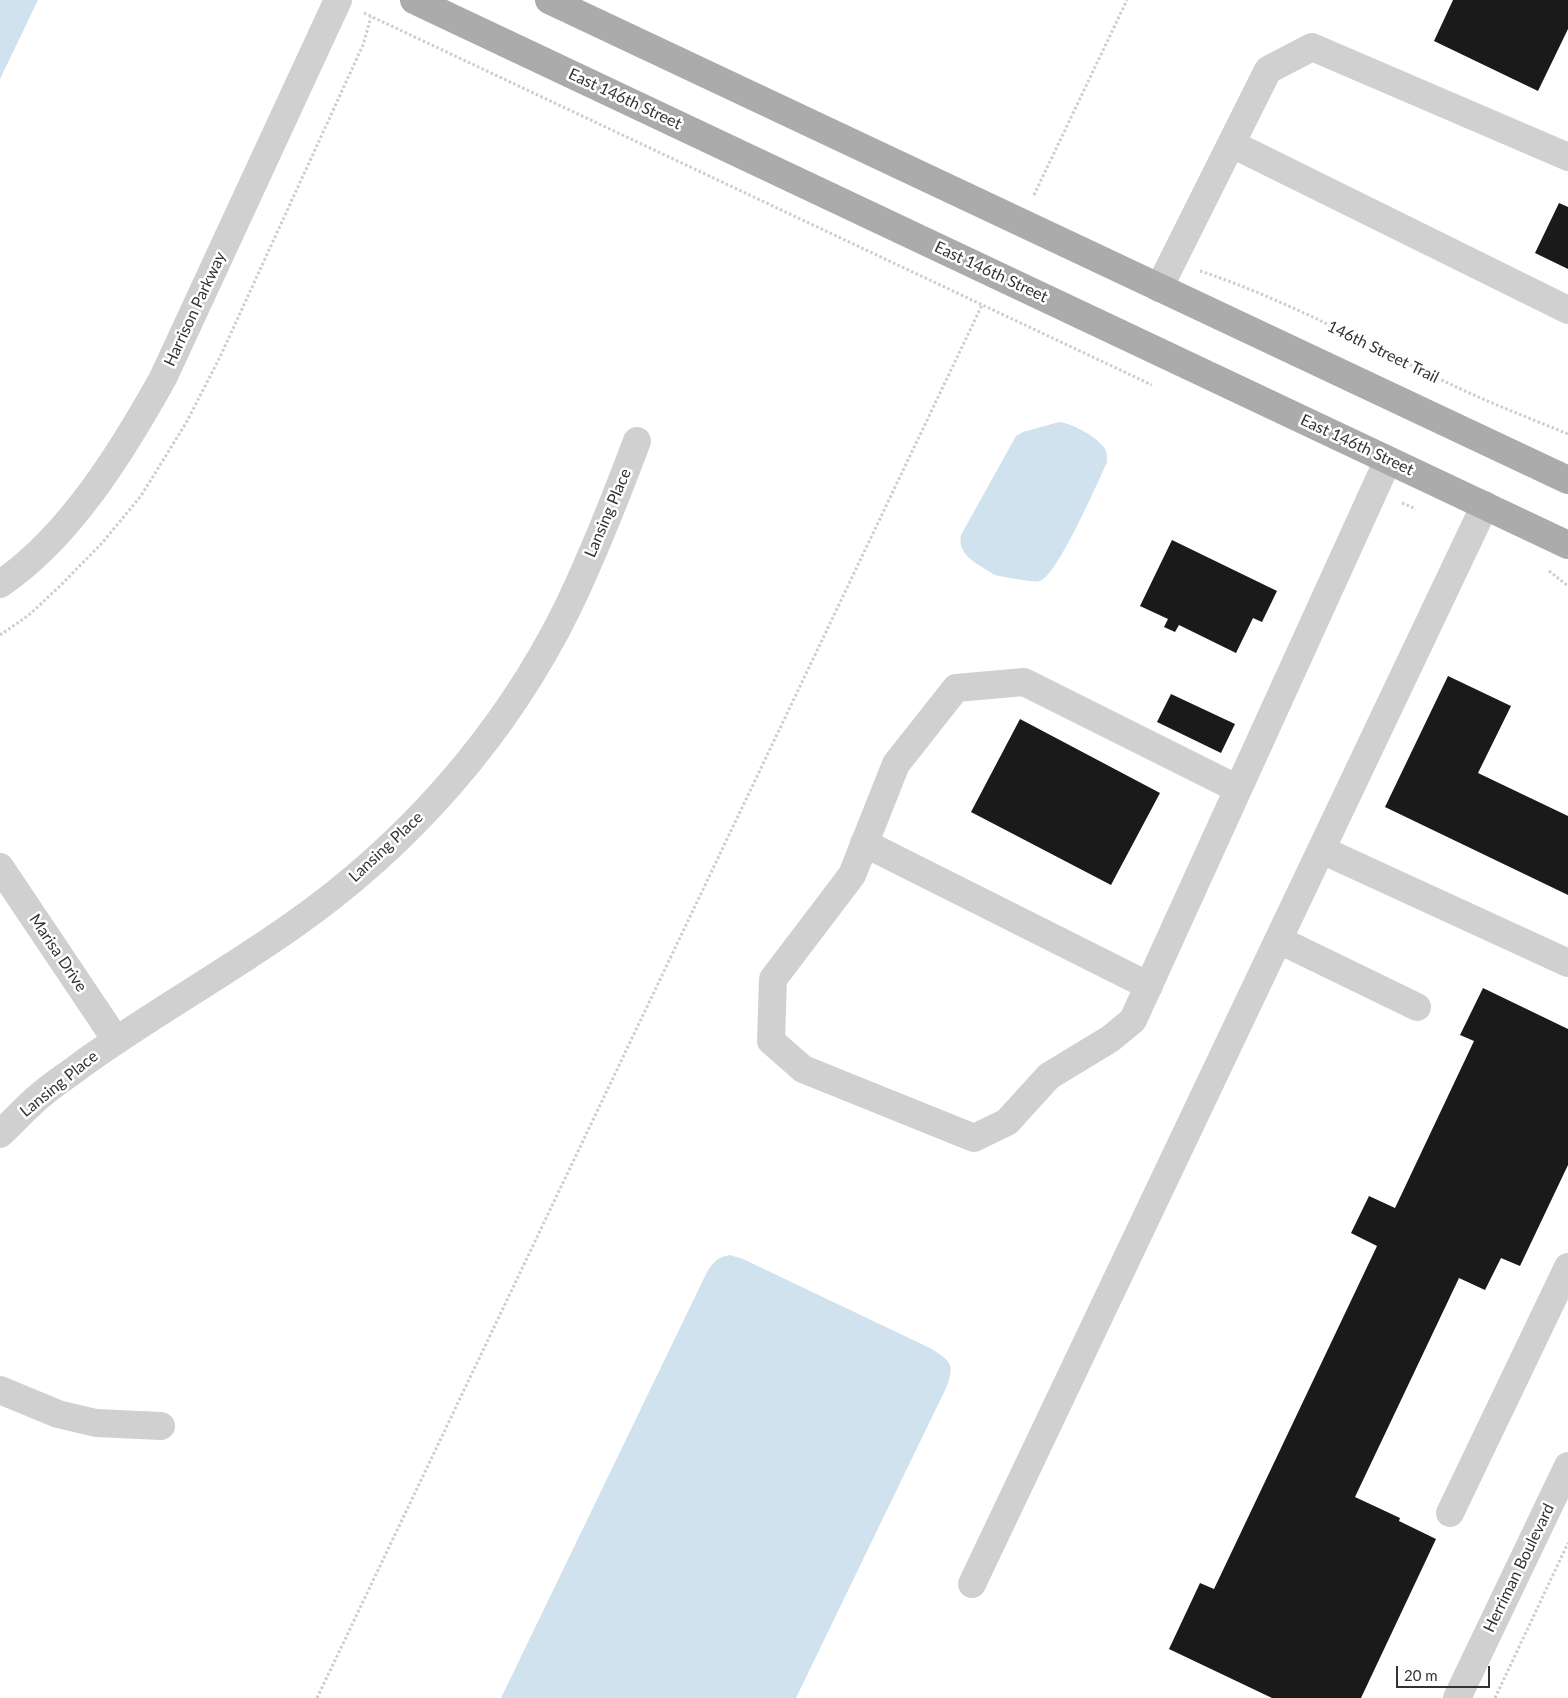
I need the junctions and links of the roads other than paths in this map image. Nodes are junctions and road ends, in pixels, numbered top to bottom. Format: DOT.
graph roads {
  1 [pos="338,0"];
  2 [pos="414,0"];
  3 [pos="549,0"];
  4 [pos="1232,144"];
  5 [pos="1568,157"];
  6 [pos="1159,288"];
  7 [pos="1568,310"];
  8 [pos="637,441"];
  9 [pos="1388,460"];
  10 [pos="1568,480"];
  11 [pos="1485,505"];
  12 [pos="1568,545"];
  13 [pos="0,584"];
  14 [pos="1238,789"];
  15 [pos="864,843"];
  16 [pos="1322,850"];
  17 [pos="0,867"];
  18 [pos="1279,940"];
  19 [pos="1568,963"];
  20 [pos="1149,986"];
  21 [pos="1417,1008"];
  22 [pos="116,1040"];
  23 [pos="0,1134"];
  24 [pos="1568,1267"];
  25 [pos="0,1390"];
  26 [pos="161,1426"];
  27 [pos="1568,1466"];
  28 [pos="1450,1513"];
  29 [pos="972,1584"];
  30 [pos="1456,1698"];
  1 -- 13 [label="street, Harrison Parkway"];
  2 -- 9 [label="main road, East 146th Street"];
  3 -- 6 [label="main road"];
  4 -- 5 [label="street"];
  4 -- 6 [label="street"];
  4 -- 7 [label="street"];
  6 -- 10 [label="main road"];
  8 -- 22 [label="street, Lansing Place"];
  9 -- 11 [label="main road, East 146th Street"];
  9 -- 14 [label="street"];
  11 -- 12 [label="main road, East 146th Street"];
  11 -- 16 [label="street"];
  14 -- 15 [label="street"];
  14 -- 20 [label="street"];
  15 -- 20 [label="street"];
  15 -- 20 [label="street"];
  16 -- 18 [label="street"];
  16 -- 19 [label="street"];
  17 -- 22 [label="street, Marisa Drive"];
  18 -- 21 [label="street"];
  18 -- 29 [label="street"];
  22 -- 23 [label="street, Lansing Place"];
  24 -- 28 [label="street"];
  25 -- 26 [label="street"];
  27 -- 30 [label="street, Herriman Boulevard"];
}
